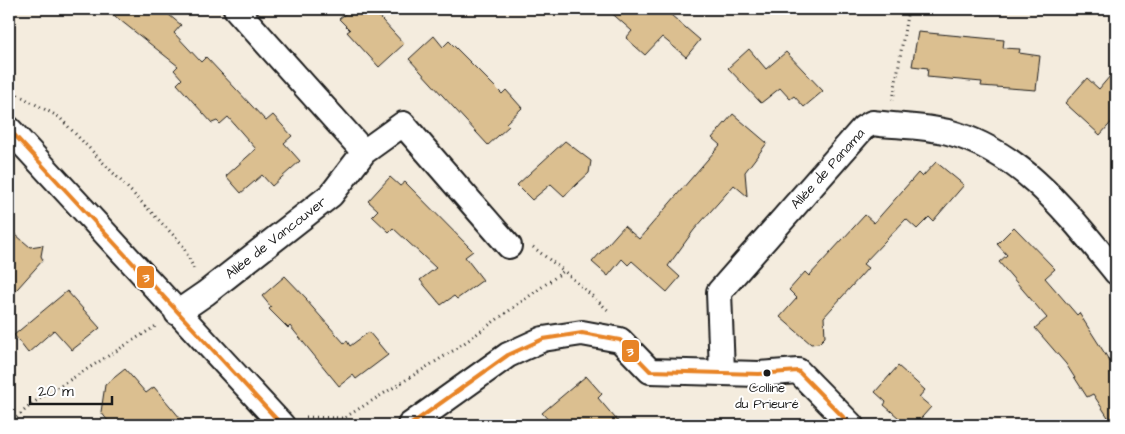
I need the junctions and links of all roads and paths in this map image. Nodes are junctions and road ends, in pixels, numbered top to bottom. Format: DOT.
graph roads {
  1 [pos="236,9"];
  2 [pos="908,9"];
  3 [pos="9,90"];
  4 [pos="889,125"];
  5 [pos="9,129"];
  6 [pos="364,152"];
  7 [pos="509,246"];
  8 [pos="564,271"];
  9 [pos="1116,272"];
  10 [pos="206,293"];
  11 [pos="177,313"];
  12 [pos="615,316"];
  13 [pos="722,372"];
  14 [pos="305,417"];
  15 [pos="9,424"];
  16 [pos="282,425"];
  17 [pos="410,425"];
  18 [pos="850,425"];
  1 -- 6 [label="street"];
  2 -- 4 [label="path"];
  3 -- 10 [label="path"];
  4 -- 9 [label="street, Allée de Panama"];
  4 -- 13 [label="street, Allée de Panama"];
  5 -- 11 [label="street"];
  6 -- 7 [label="street, Allée de Vancouver"];
  6 -- 10 [label="street, Allée de Vancouver"];
  7 -- 8 [label="path"];
  8 -- 12 [label="path"];
  8 -- 14 [label="path"];
  10 -- 11 [label="street, Allée de Vancouver"];
  11 -- 15 [label="path"];
  11 -- 16 [label="street"];
  13 -- 17 [label="street"];
  13 -- 18 [label="street"];
}
